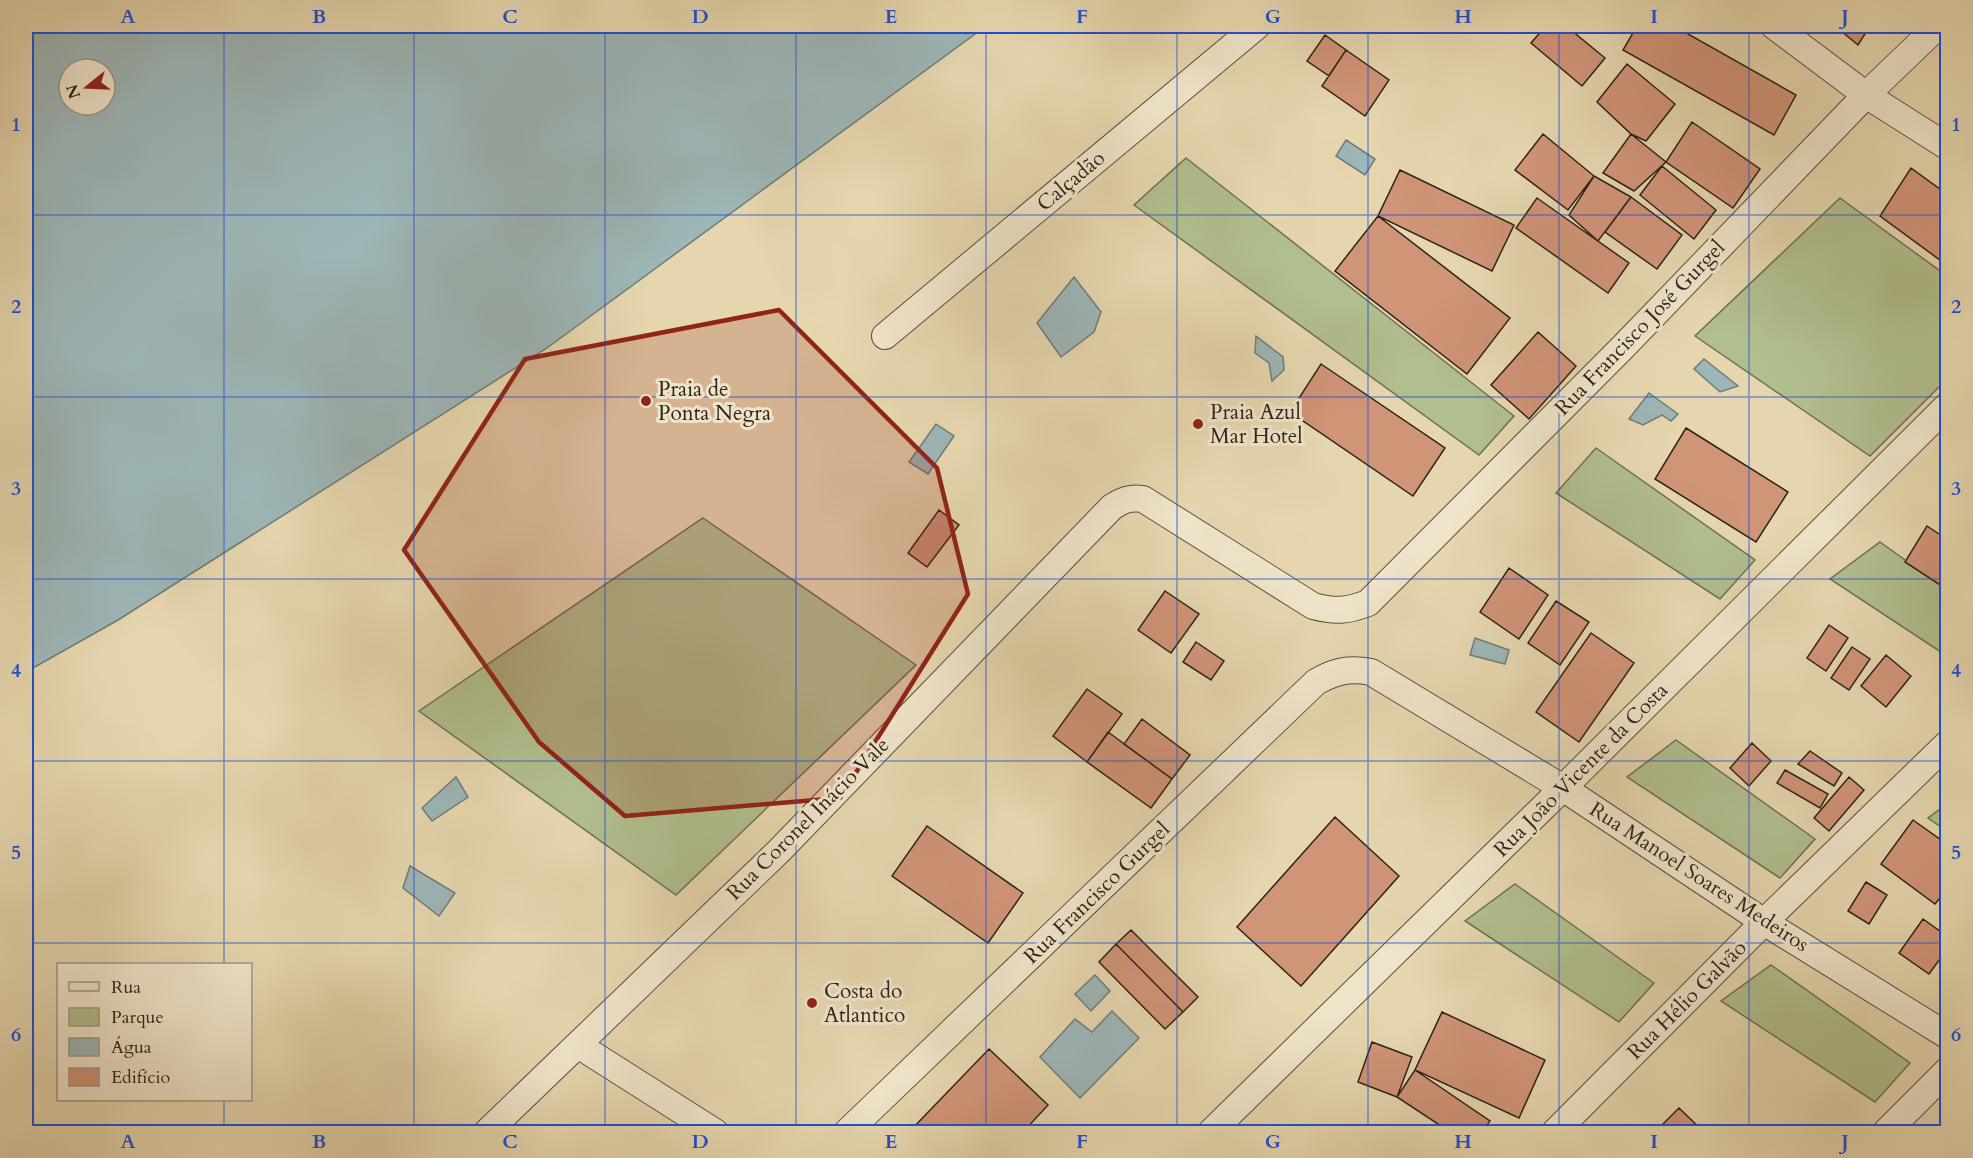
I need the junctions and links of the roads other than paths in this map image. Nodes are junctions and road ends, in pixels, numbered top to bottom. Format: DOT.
graph roads {
  1 [pos="1257,26"];
  2 [pos="1774,26"];
  3 [pos="1938,26"];
  4 [pos="1866,95"];
  5 [pos="1947,147"];
  6 [pos="885,336"];
  7 [pos="1947,405"];
  8 [pos="1123,500"];
  9 [pos="1355,669"];
  10 [pos="1947,743"];
  11 [pos="1563,788"];
  12 [pos="1764,922"];
  13 [pos="1947,1036"];
  14 [pos="578,1045"];
  15 [pos="1947,1070"];
  16 [pos="487,1132"];
  17 [pos="715,1132"];
  18 [pos="847,1132"];
  19 [pos="1211,1132"];
  20 [pos="1555,1132"];
  21 [pos="1886,1132"];
  1 -- 6 [label="street, Calçadão"];
  2 -- 4 [label="street"];
  3 -- 4 [label="street, Rua Francisco José Gurgel"];
  4 -- 5 [label="street"];
  4 -- 8 [label="street, Rua Francisco José Gurgel"];
  7 -- 11 [label="street, Rua João Vicente da Costa"];
  8 -- 14 [label="street, Rua Coronel Inácio Vale"];
  9 -- 11 [label="street, Rua Manoel Soares Medeiros"];
  9 -- 18 [label="street, Rua Francisco Gurgel"];
  10 -- 12 [label="street, Rua Hélio Galvão"];
  11 -- 12 [label="street, Rua Manoel Soares Medeiros"];
  11 -- 19 [label="street, Rua João Vicente da Costa"];
  12 -- 13 [label="street, Rua Manoel Soares Medeiros"];
  12 -- 20 [label="street, Rua Hélio Galvão"];
  14 -- 16 [label="street, Rua Coronel Inácio Vale"];
  14 -- 17 [label="street"];
  15 -- 21 [label="street"];
}
